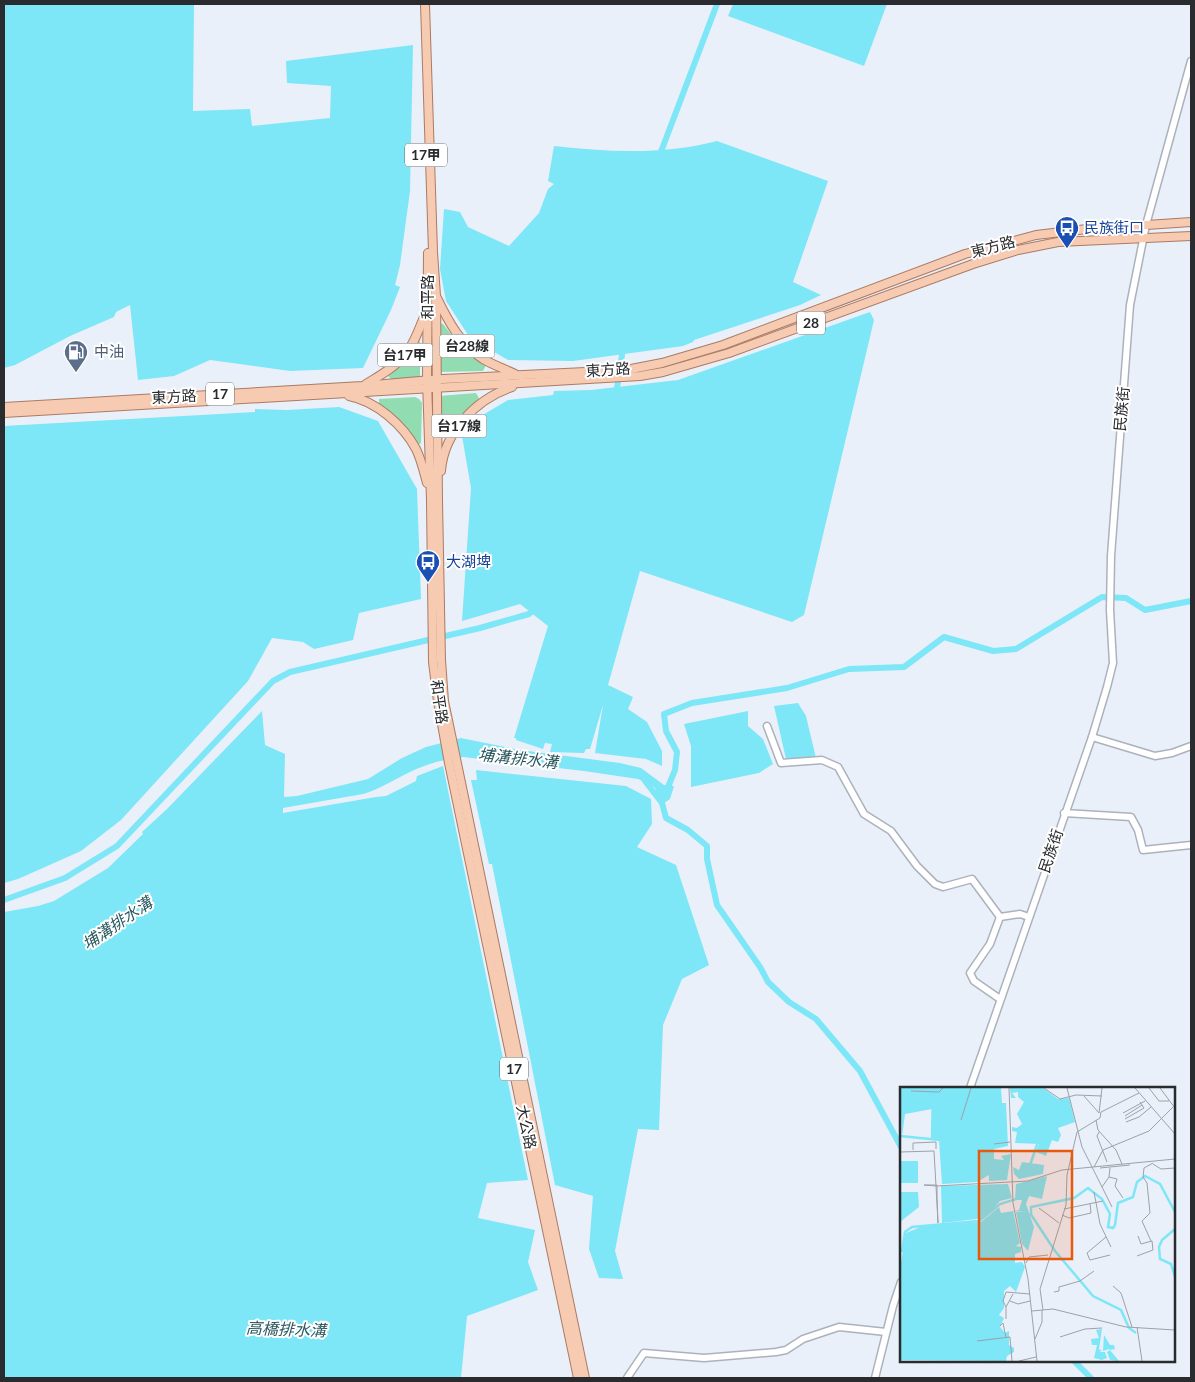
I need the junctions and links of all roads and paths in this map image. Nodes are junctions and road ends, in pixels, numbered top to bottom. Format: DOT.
graph roads {
  1 [pos="421,4"];
  2 [pos="425,4"];
  3 [pos="1191,61"];
  4 [pos="1190,75"];
  5 [pos="1191,222"];
  6 [pos="1146,225"];
  7 [pos="1191,236"];
  8 [pos="1144,239"];
  9 [pos="436,296"];
  10 [pos="429,306"];
  11 [pos="518,375"];
  12 [pos="427,380"];
  13 [pos="436,380"];
  14 [pos="521,383"];
  15 [pos="362,386"];
  16 [pos="436,388"];
  17 [pos="427,389"];
  18 [pos="337,394"];
  19 [pos="4,407"];
  20 [pos="4,413"];
  21 [pos="434,500"];
  22 [pos="767,726"];
  23 [pos="1092,737"];
  24 [pos="1191,746"];
  25 [pos="453,760"];
  26 [pos="1064,813"];
  27 [pos="1191,845"];
  28 [pos="1000,917"];
  29 [pos="1029,917"];
  30 [pos="1000,999"];
  31 [pos="970,1087"];
  32 [pos="544,1194"];
  33 [pos="900,1285"];
  34 [pos="886,1332"];
  35 [pos="578,1378"];
  36 [pos="585,1378"];
  37 [pos="626,1378"];
  38 [pos="876,1378"];
  1 -- 10 [label="main road, 和平路 / 17甲"];
  2 -- 9 [label="main road, 和平路 / 17甲"];
  3 -- 4 [label="street"];
  4 -- 6 [label="street"];
  5 -- 6 [label="main road, 東方路 / 28"];
  6 -- 8 [label="street, 民族街"];
  6 -- 11 [label="main road, 東方路 / 28"];
  7 -- 8 [label="main road, 東方路 / 28"];
  8 -- 14 [label="main road, 東方路 / 28"];
  8 -- 23 [label="street, 民族街"];
  9 -- 11 [label="main road, 台28線"];
  9 -- 13 [label="main road, 和平路 / 17甲"];
  10 -- 12 [label="main road, 和平路 / 17甲"];
  10 -- 15 [label="main road, 台17甲"];
  11 -- 13 [label="main road, 東方路 / 28"];
  12 -- 13 [label="main road, 東方路 / 17"];
  12 -- 15 [label="main road, 東方路 / 17"];
  12 -- 17 [label="main road, 和平路 / 17甲"];
  13 -- 16 [label="main road, 和平路 / 17"];
  14 -- 16 [label="main road, 東方路 / 28"];
  14 -- 21 [label="main road, 台17線"];
  15 -- 19 [label="main road, 東方路 / 17"];
  16 -- 17 [label="main road, 東方路 / 28"];
  16 -- 21 [label="main road, 和平路 / 17"];
  17 -- 18 [label="main road, 東方路 / 17"];
  17 -- 21 [label="main road, 和平路 / 17"];
  18 -- 20 [label="main road, 東方路 / 17"];
  18 -- 21 [label="main road, 台17線"];
  21 -- 25 [label="main road, 和平路 / 17"];
  22 -- 28 [label="street"];
  23 -- 24 [label="street"];
  23 -- 26 [label="street, 民族街"];
  25 -- 32 [label="main road, 大公路 / 17"];
  26 -- 27 [label="street"];
  26 -- 29 [label="street, 民族街"];
  28 -- 29 [label="street"];
  28 -- 30 [label="street"];
  29 -- 30 [label="street, 民族街"];
  30 -- 31 [label="street, 民族街"];
  32 -- 35 [label="main road, 大公路 / 17"];
  32 -- 36 [label="main road, 大公路 / 17"];
  33 -- 34 [label="street"];
  34 -- 37 [label="street"];
  34 -- 38 [label="street"];
}
